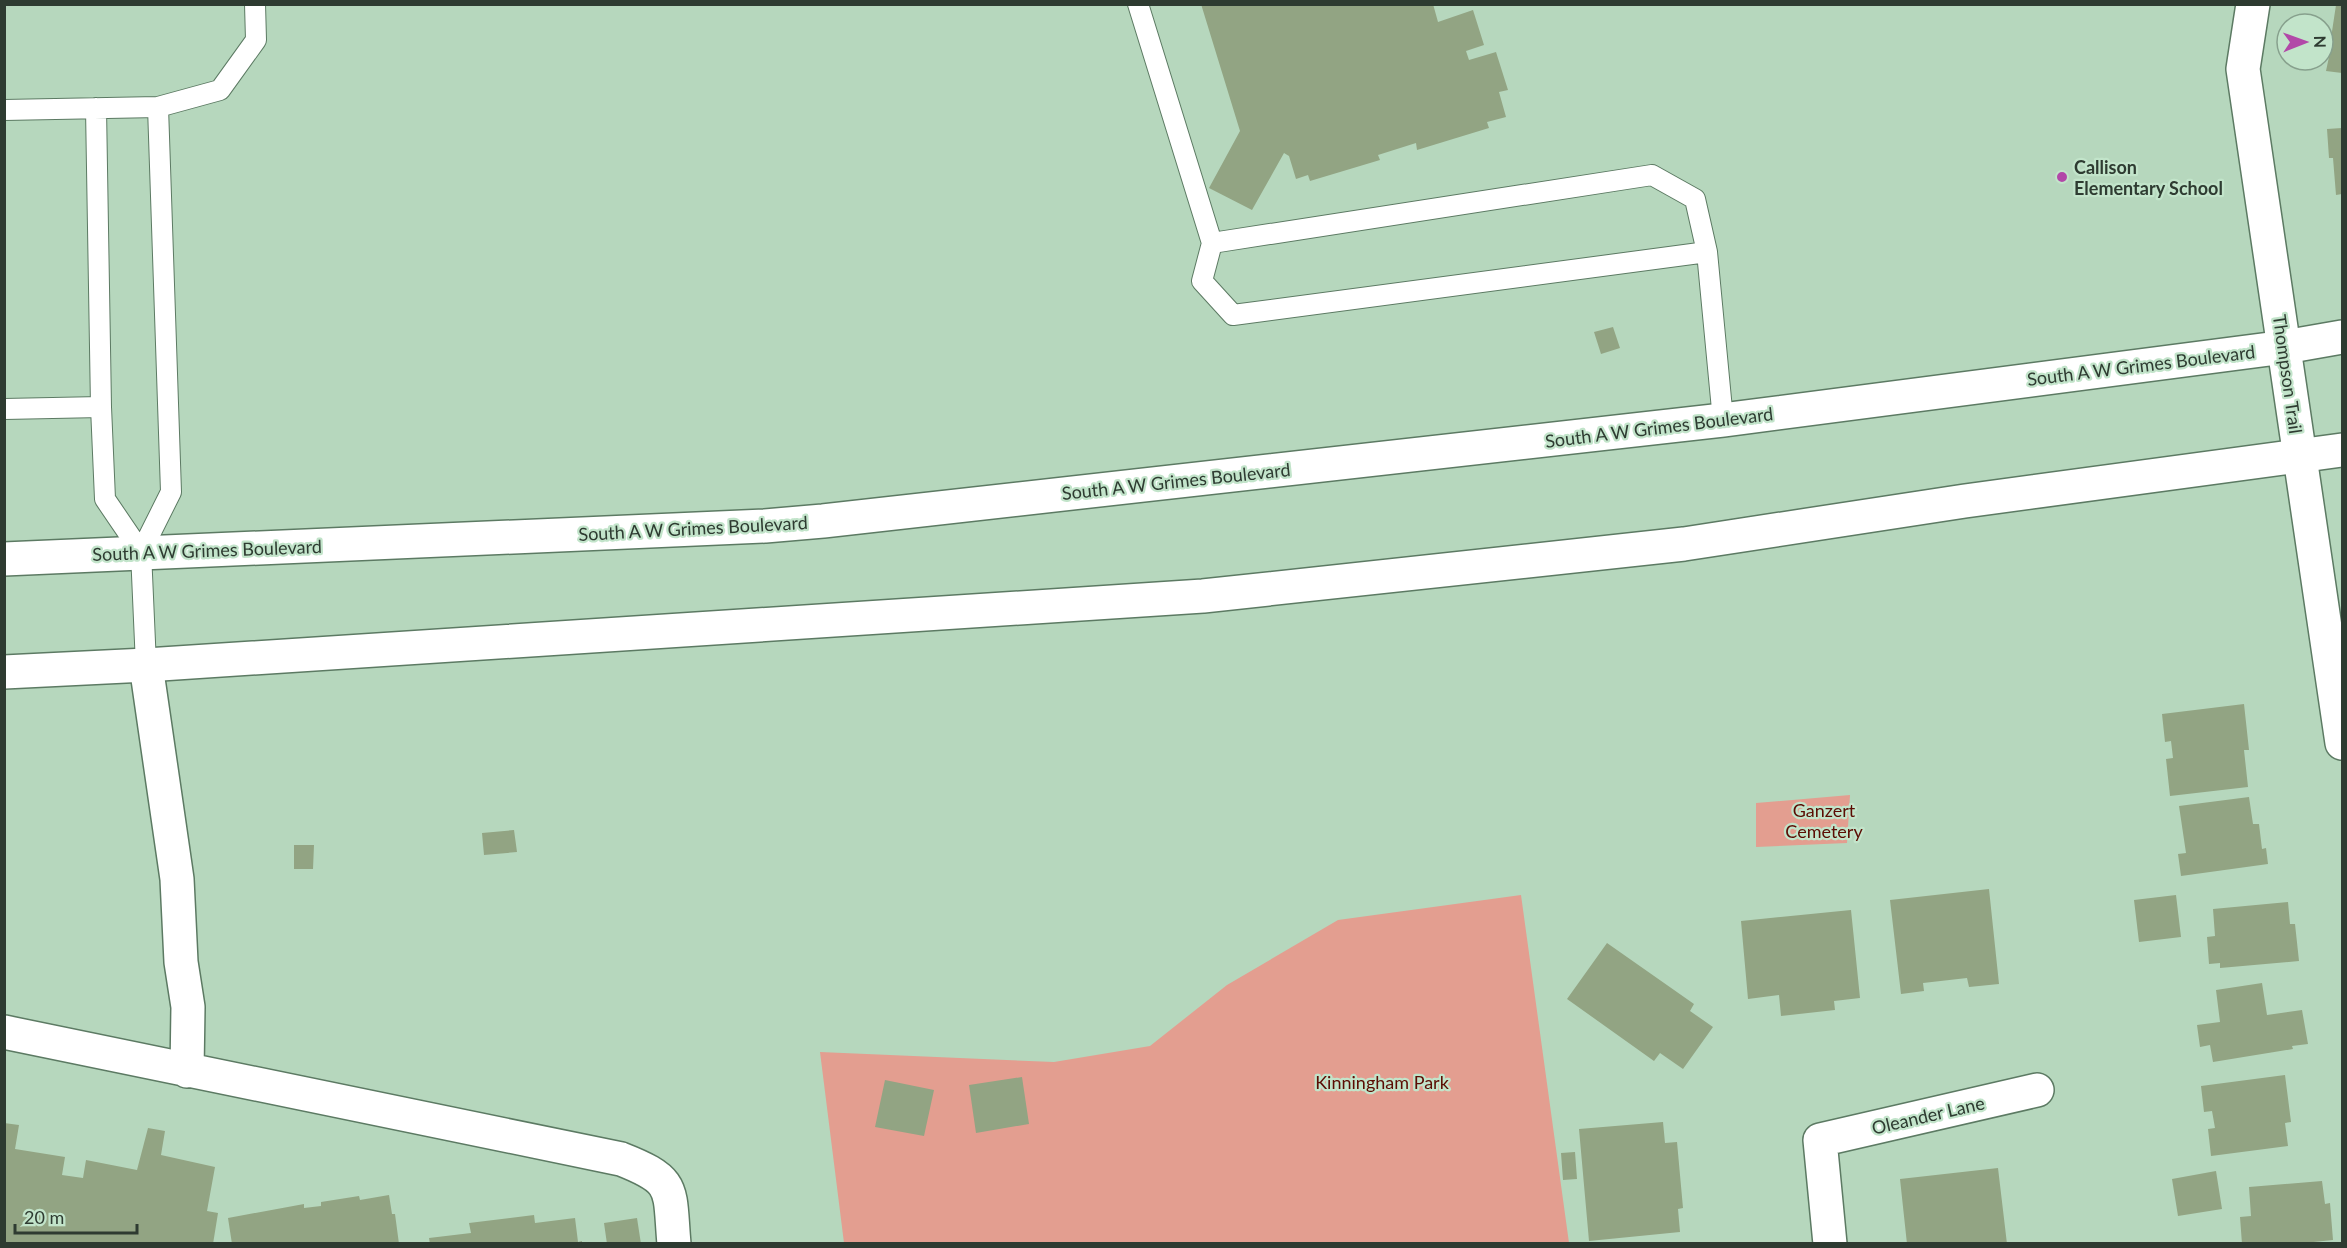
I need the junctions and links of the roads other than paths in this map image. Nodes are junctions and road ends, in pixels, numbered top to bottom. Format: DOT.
graph roads {
  1 [pos="255,4"];
  2 [pos="1138,4"];
  3 [pos="2253,4"];
  4 [pos="158,107"];
  5 [pos="96,108"];
  6 [pos="4,110"];
  7 [pos="1212,243"];
  8 [pos="1707,252"];
  9 [pos="2343,337"];
  10 [pos="2285,347"];
  11 [pos="101,407"];
  12 [pos="4,409"];
  13 [pos="1723,420"];
  14 [pos="2343,450"];
  15 [pos="2299,457"];
  16 [pos="141,552"];
  17 [pos="4,558"];
  18 [pos="146,665"];
  19 [pos="4,672"];
  20 [pos="2343,743"];
  21 [pos="4,1032"];
  22 [pos="187,1071"];
  23 [pos="2037,1090"];
  24 [pos="674,1244"];
  25 [pos="1830,1244"];
  1 -- 4 [label="lane"];
  2 -- 7 [label="lane"];
  3 -- 10 [label="main road, Thompson Trail"];
  4 -- 5 [label="lane"];
  4 -- 16 [label="lane"];
  5 -- 6 [label="lane"];
  5 -- 11 [label="lane"];
  7 -- 8 [label="lane"];
  7 -- 8 [label="lane"];
  8 -- 13 [label="lane"];
  9 -- 10 [label="main road, South A W Grimes Boulevard"];
  10 -- 13 [label="main road, South A W Grimes Boulevard"];
  10 -- 15 [label="main road, Thompson Trail"];
  11 -- 12 [label="lane"];
  11 -- 16 [label="lane"];
  13 -- 16 [label="main road, South A W Grimes Boulevard"];
  14 -- 15 [label="main road"];
  15 -- 18 [label="main road"];
  15 -- 20 [label="main road, Thompson Trail"];
  16 -- 17 [label="main road, South A W Grimes Boulevard"];
  16 -- 18 [label="lane"];
  18 -- 19 [label="main road"];
  18 -- 22 [label="main road"];
  21 -- 22 [label="main road"];
  22 -- 24 [label="main road"];
  23 -- 25 [label="main road, Oleander Lane"];
}
